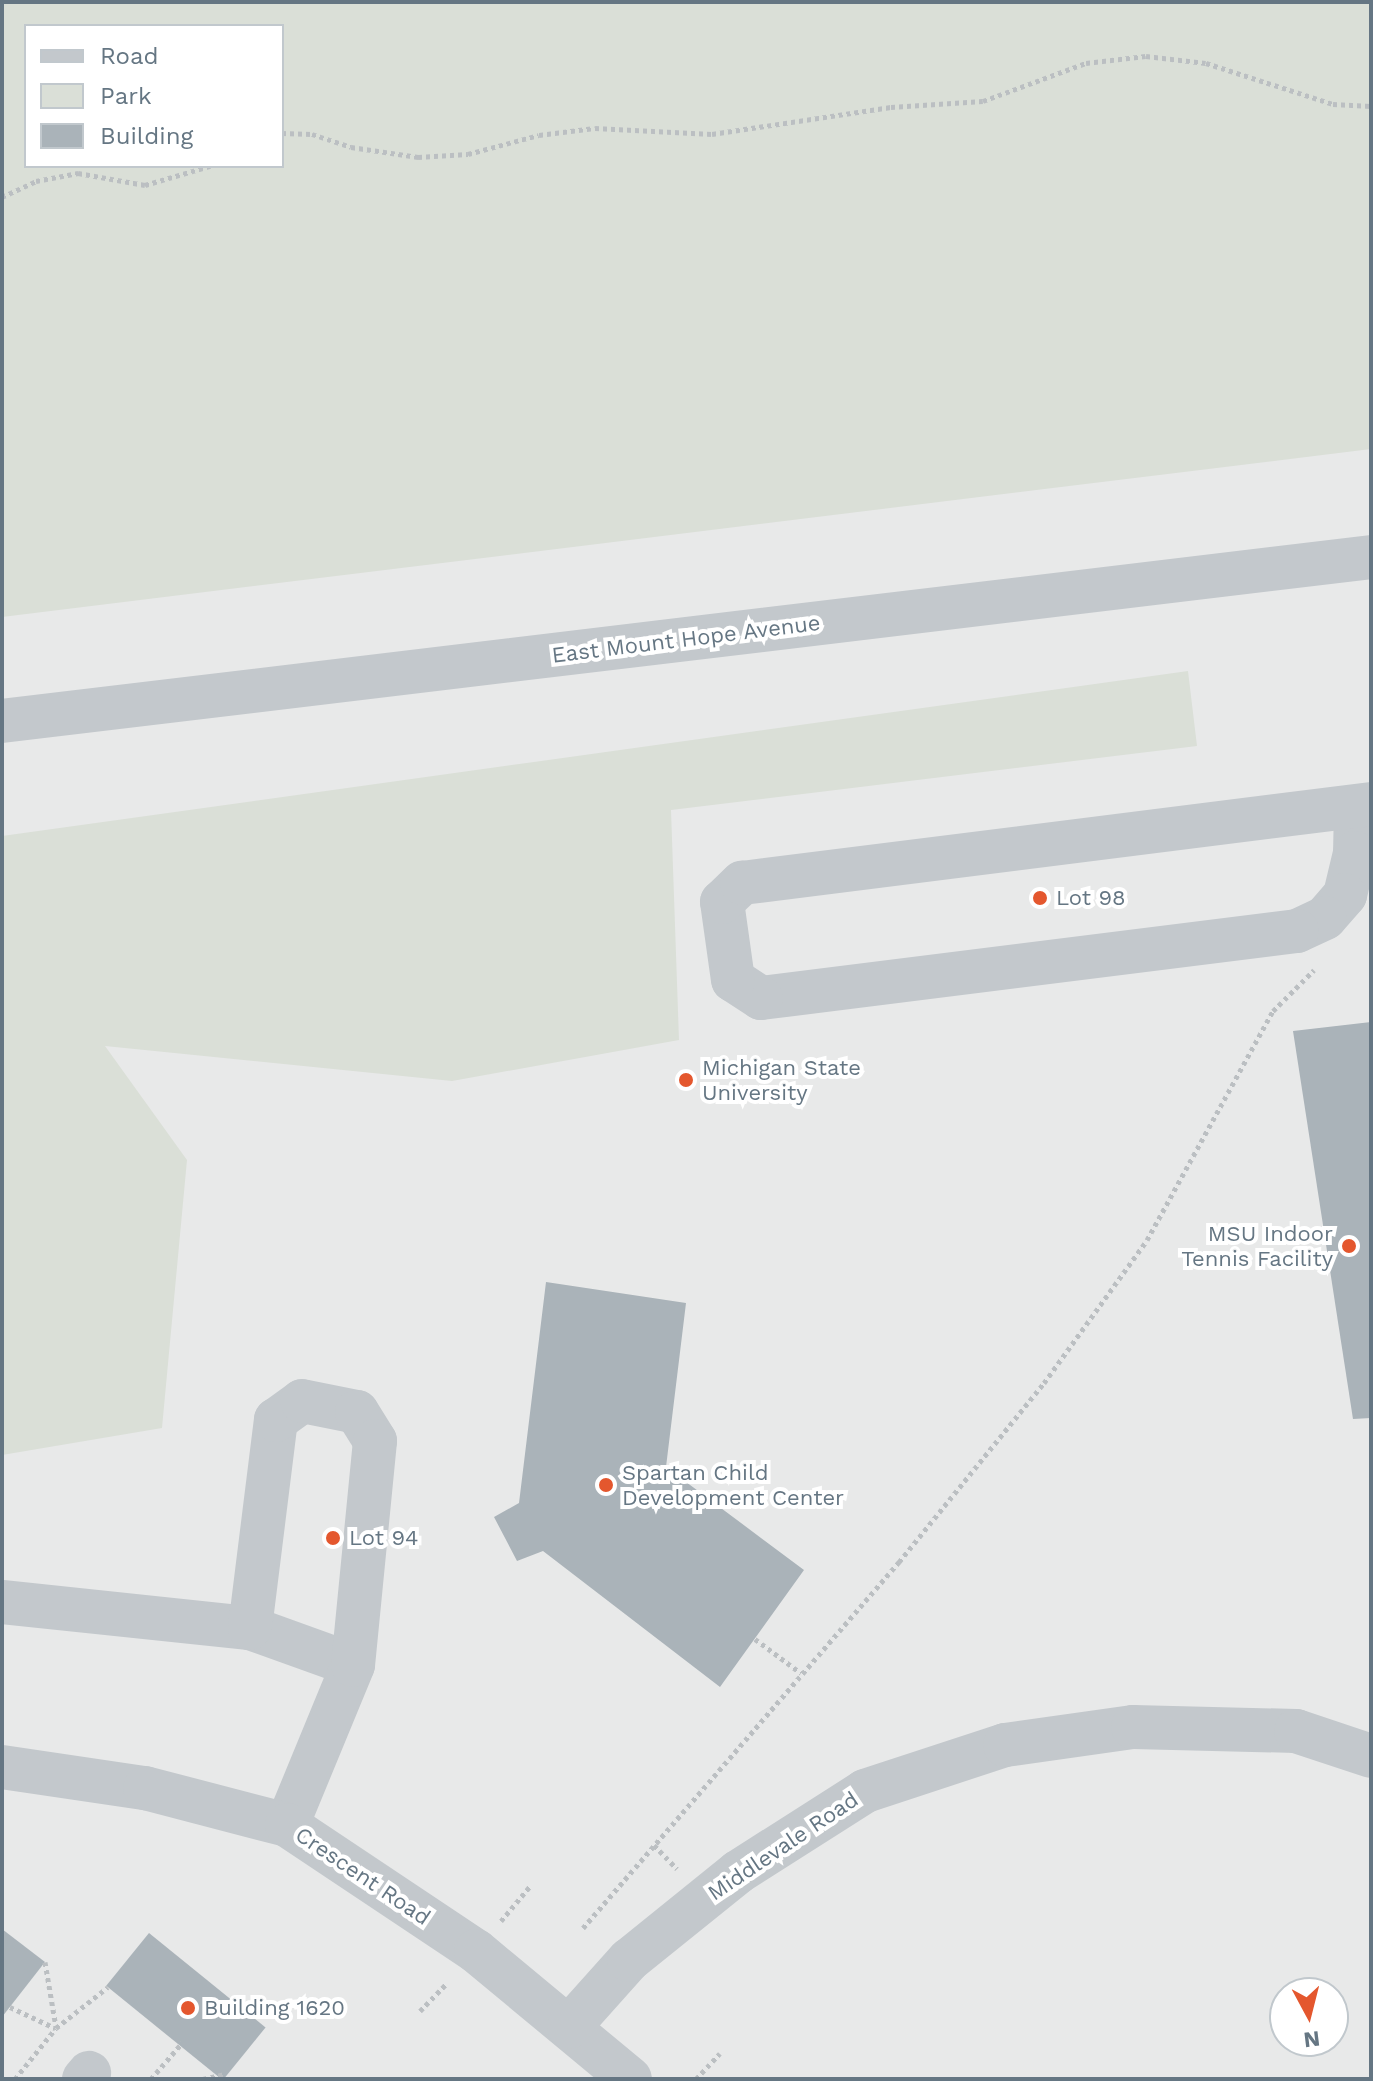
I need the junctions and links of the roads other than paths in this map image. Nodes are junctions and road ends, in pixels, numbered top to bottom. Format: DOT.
graph roads {
  1 [pos="1371,557"];
  2 [pos="2,721"];
  3 [pos="1364,806"];
  4 [pos="2,1602"];
  5 [pos="250,1628"];
  6 [pos="353,1665"];
  7 [pos="1371,1756"];
  8 [pos="2,1767"];
  9 [pos="287,1825"];
  10 [pos="569,2027"];
  11 [pos="630,2079"];
  1 -- 2 [label="street, East Mount Hope Avenue"];
  3 -- 3 [label="street"];
  4 -- 5 [label="street"];
  5 -- 6 [label="street"];
  5 -- 6 [label="street"];
  6 -- 9 [label="street"];
  7 -- 10 [label="street, Middlevale Road"];
  8 -- 9 [label="street, Crescent Road"];
  9 -- 10 [label="street, Crescent Road"];
  10 -- 11 [label="street, Crescent Road"];
}
